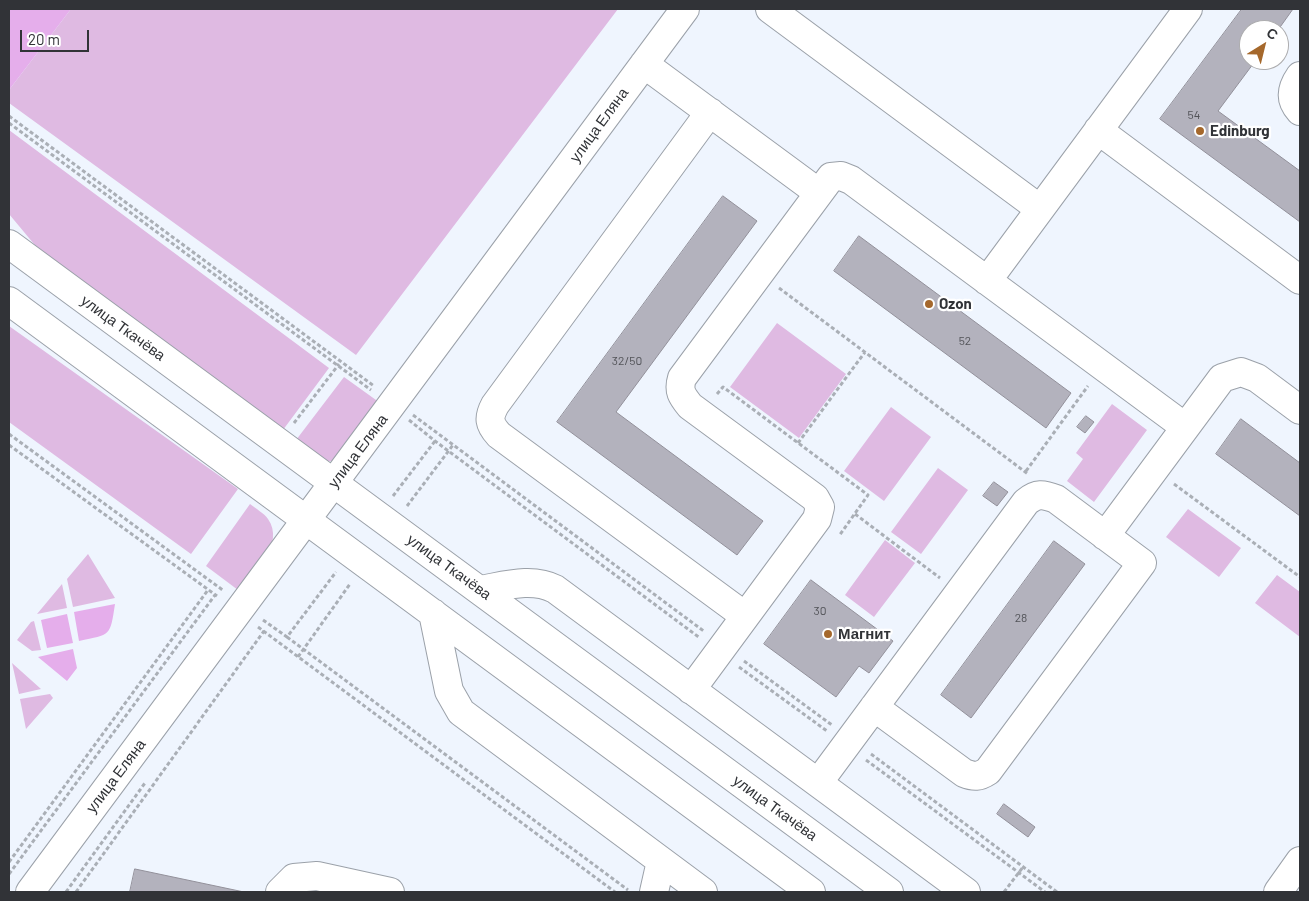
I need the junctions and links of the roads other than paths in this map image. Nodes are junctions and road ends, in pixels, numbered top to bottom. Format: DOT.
graph roads {
  1 [pos="685,9"];
  2 [pos="770,9"];
  3 [pos="1188,9"];
  4 [pos="644,64"];
  5 [pos="1300,76"];
  6 [pos="1300,110"];
  7 [pos="710,112"];
  8 [pos="1098,130"];
  9 [pos="819,193"];
  10 [pos="1040,209"];
  11 [pos="9,244"];
  12 [pos="987,280"];
  13 [pos="1300,280"];
  14 [pos="9,301"];
  15 [pos="1300,410"];
  16 [pos="1186,427"];
  17 [pos="335,484"];
  18 [pos="306,520"];
  19 [pos="1105,536"];
  20 [pos="480,590"];
  21 [pos="434,613"];
  22 [pos="745,616"];
  23 [pos="691,690"];
  24 [pos="874,707"];
  25 [pos="818,783"];
  26 [pos="661,861"];
  27 [pos="1300,862"];
  28 [pos="336,887"];
  29 [pos="30,892"];
  30 [pos="280,892"];
  31 [pos="390,892"];
  32 [pos="654,892"];
  33 [pos="704,892"];
  34 [pos="811,892"];
  35 [pos="889,892"];
  36 [pos="966,892"];
  37 [pos="1278,892"];
  1 -- 4 [label="street, улица Еляна"];
  2 -- 10 [label="street"];
  3 -- 8 [label="street"];
  4 -- 7 [label="street"];
  4 -- 17 [label="street, улица Еляна"];
  5 -- 6 [label="street"];
  7 -- 9 [label="street"];
  7 -- 22 [label="street"];
  8 -- 10 [label="street"];
  8 -- 13 [label="street"];
  9 -- 12 [label="street"];
  9 -- 22 [label="street"];
  10 -- 12 [label="street"];
  11 -- 17 [label="street, улица Ткачёва"];
  12 -- 16 [label="street"];
  14 -- 18 [label="street"];
  15 -- 16 [label="street"];
  16 -- 19 [label="street"];
  17 -- 18 [label="street, улица Еляна"];
  17 -- 20 [label="street, улица Ткачёва"];
  18 -- 21 [label="street"];
  18 -- 29 [label="street, улица Еляна"];
  19 -- 24 [label="street"];
  19 -- 24 [label="street"];
  20 -- 23 [label="street"];
  20 -- 35 [label="street, улица Ткачёва"];
  21 -- 26 [label="street"];
  21 -- 34 [label="street"];
  22 -- 23 [label="street"];
  23 -- 25 [label="street"];
  24 -- 25 [label="street"];
  25 -- 36 [label="street"];
  26 -- 32 [label="street"];
  26 -- 33 [label="street"];
  27 -- 37 [label="street"];
  28 -- 30 [label="street"];
  28 -- 31 [label="street"];
}
